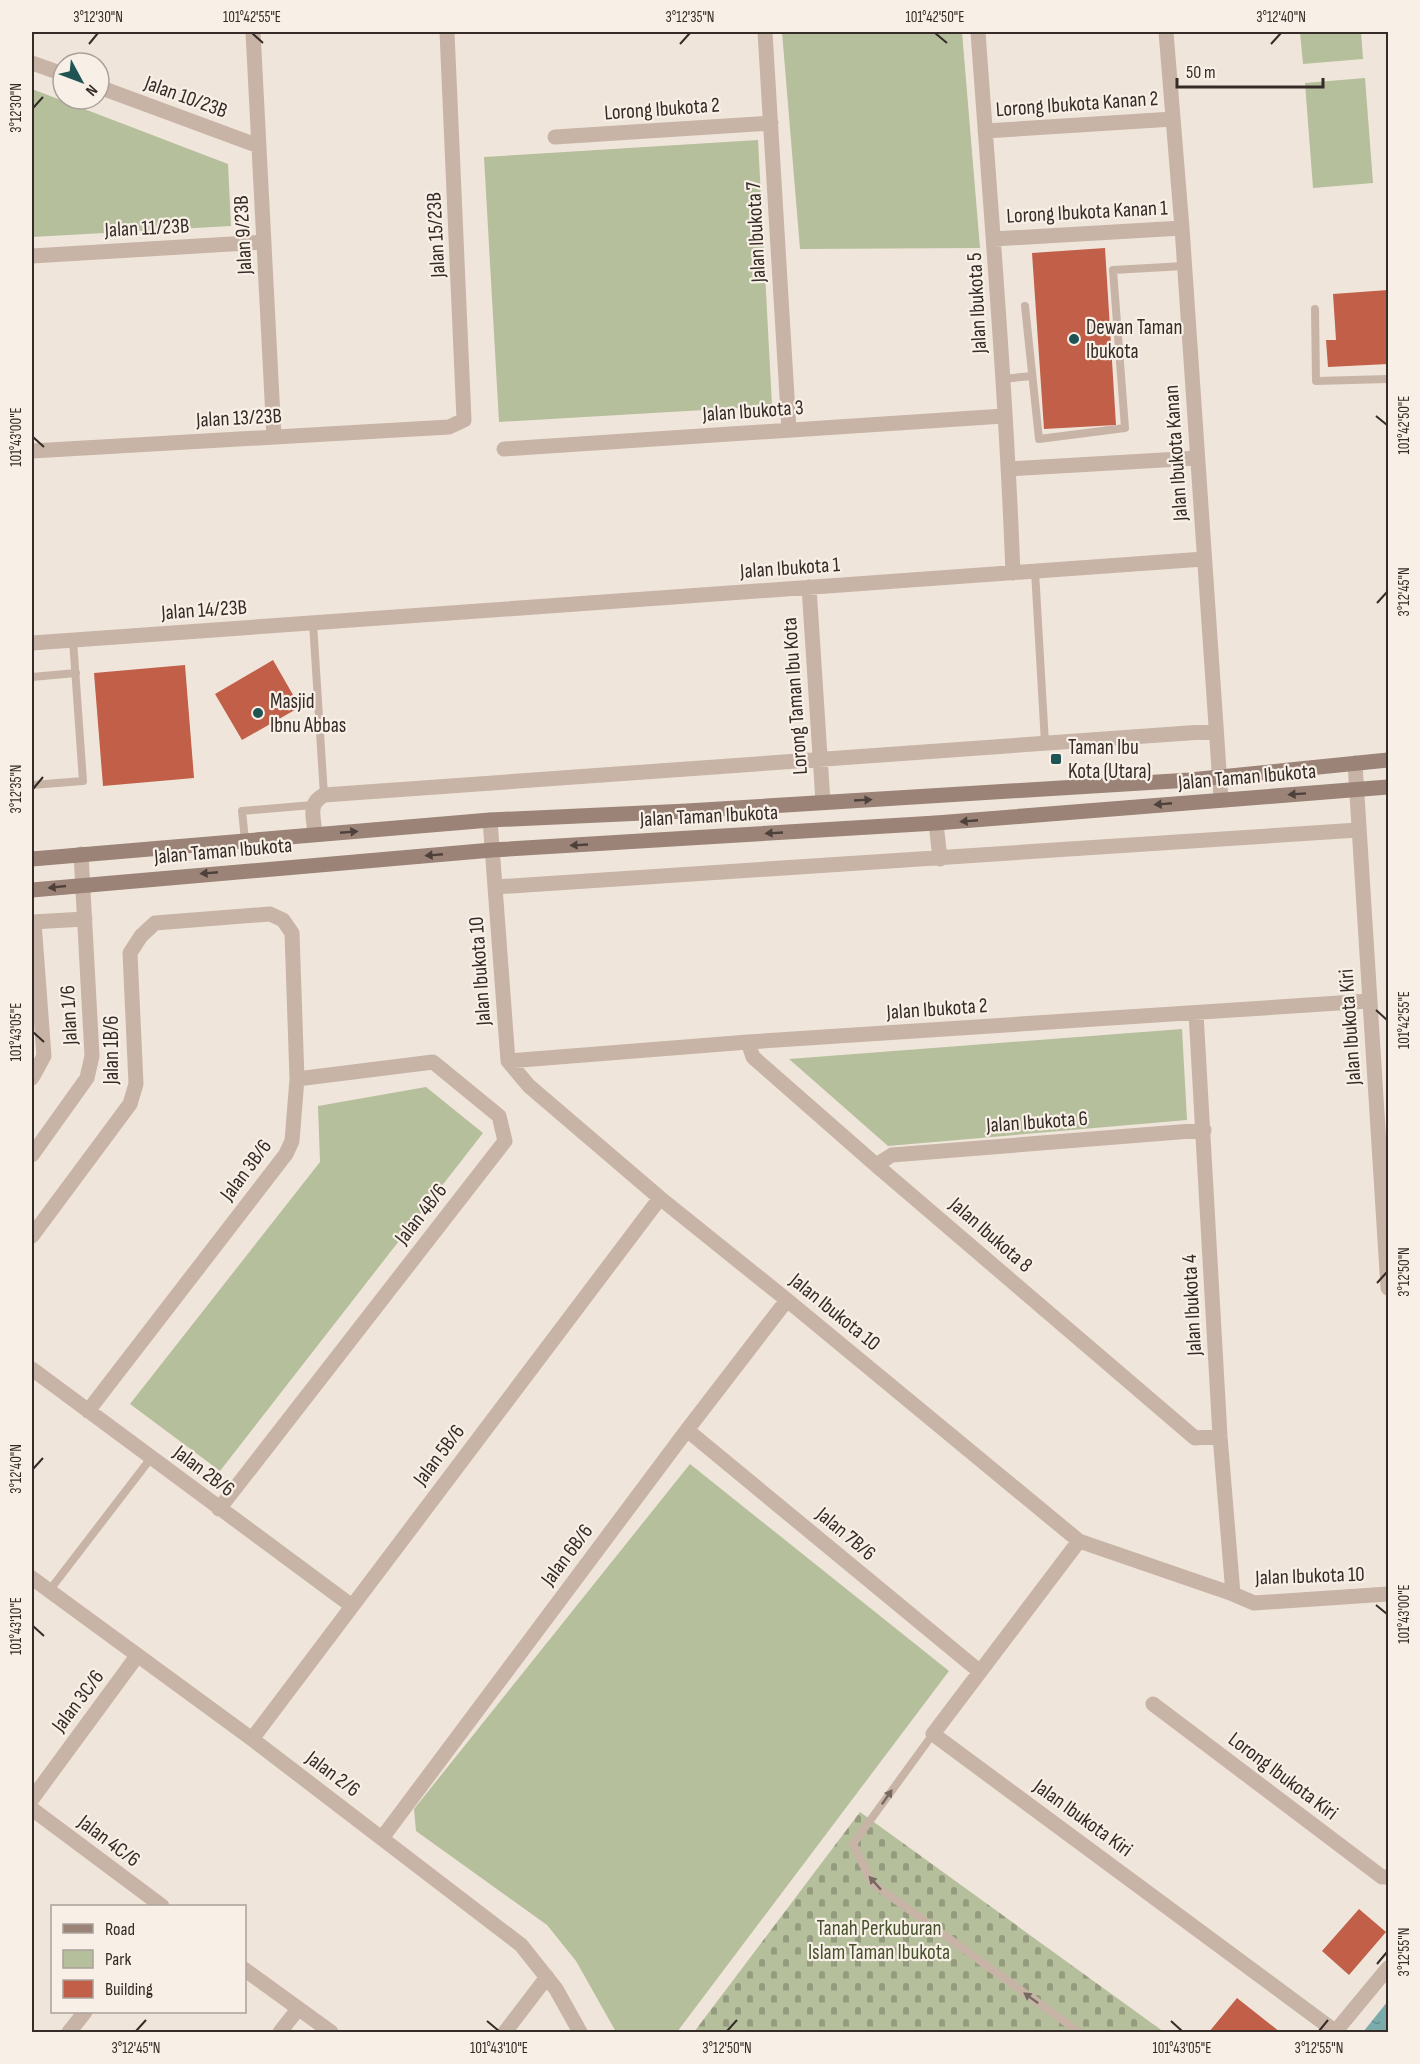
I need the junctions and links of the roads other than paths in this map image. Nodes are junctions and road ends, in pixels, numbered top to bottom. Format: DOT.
graph roads {
  1 [pos="253,32"];
  2 [pos="447,32"];
  3 [pos="765,32"];
  4 [pos="978,32"];
  5 [pos="1166,32"];
  6 [pos="32,63"];
  7 [pos="51,70"];
  8 [pos="111,91"];
  9 [pos="1173,119"];
  10 [pos="771,123"];
  11 [pos="985,131"];
  12 [pos="555,137"];
  13 [pos="259,146"];
  14 [pos="1182,228"];
  15 [pos="994,239"];
  16 [pos="264,242"];
  17 [pos="32,256"];
  18 [pos="1184,266"];
  19 [pos="1025,306"];
  20 [pos="1316,309"];
  21 [pos="1032,376"];
  22 [pos="1002,379"];
  23 [pos="1389,379"];
  24 [pos="1004,416"];
  25 [pos="449,427"];
  26 [pos="789,430"];
  27 [pos="274,437"];
  28 [pos="504,449"];
  29 [pos="32,451"];
  30 [pos="1197,458"];
  31 [pos="1009,469"];
  32 [pos="1204,559"];
  33 [pos="1035,571"];
  34 [pos="1013,573"];
  35 [pos="809,587"];
  36 [pos="379,618"];
  37 [pos="313,623"];
  38 [pos="74,640"];
  39 [pos="32,643"];
  40 [pos="75,674"];
  41 [pos="32,677"];
  42 [pos="1216,731"];
  43 [pos="1045,743"];
  44 [pos="820,759"];
  45 [pos="1389,760"];
  46 [pos="1354,763"];
  47 [pos="1220,776"];
  48 [pos="32,785"];
  49 [pos="1389,787"];
  50 [pos="1356,789"];
  51 [pos="1221,799"];
  52 [pos="319,800"];
  53 [pos="823,802"];
  54 [pos="490,820"];
  55 [pos="936,824"];
  56 [pos="1358,830"];
  57 [pos="315,834"];
  58 [pos="244,840"];
  59 [pos="492,850"];
  60 [pos="81,854"];
  61 [pos="32,859"];
  62 [pos="940,859"];
  63 [pos="83,884"];
  64 [pos="495,887"];
  65 [pos="32,890"];
  66 [pos="201,918"];
  67 [pos="85,919"];
  68 [pos="33,922"];
  69 [pos="1369,1001"];
  70 [pos="1196,1013"];
  71 [pos="748,1042"];
  72 [pos="508,1060"];
  73 [pos="32,1078"];
  74 [pos="297,1079"];
  75 [pos="1204,1130"];
  76 [pos="32,1155"];
  77 [pos="876,1165"];
  78 [pos="660,1198"];
  79 [pos="32,1236"];
  80 [pos="1389,1288"];
  81 [pos="787,1300"];
  82 [pos="32,1369"];
  83 [pos="88,1412"];
  84 [pos="687,1430"];
  85 [pos="1220,1436"];
  86 [pos="152,1458"];
  87 [pos="219,1509"];
  88 [pos="1079,1541"];
  89 [pos="32,1578"];
  90 [pos="49,1591"];
  91 [pos="1233,1594"];
  92 [pos="1389,1594"];
  93 [pos="352,1606"];
  94 [pos="137,1656"];
  95 [pos="979,1671"];
  96 [pos="1154,1704"];
  97 [pos="933,1734"];
  98 [pos="252,1739"];
  99 [pos="32,1799"];
  100 [pos="32,1809"];
  101 [pos="382,1838"];
  102 [pos="1389,1877"];
  103 [pos="161,1905"];
  104 [pos="1389,1968"];
  105 [pos="246,1970"];
  106 [pos="547,1977"];
  107 [pos="298,2009"];
  108 [pos="83,2013"];
  109 [pos="69,2032"];
  110 [pos="280,2032"];
  111 [pos="331,2032"];
  112 [pos="505,2032"];
  113 [pos="580,2032"];
  114 [pos="1079,2032"];
  115 [pos="1336,2032"];
  1 -- 13 [label="street, Jalan 9/23B"];
  2 -- 25 [label="street, Jalan 15/23B"];
  3 -- 10 [label="street, Jalan Ibukota 7"];
  4 -- 11 [label="street, Jalan Ibukota 5"];
  5 -- 9 [label="street, Jalan Ibukota Kanan"];
  6 -- 7 [label="street"];
  8 -- 13 [label="street, Jalan 10/23B"];
  9 -- 11 [label="street, Lorong Ibukota Kanan 2"];
  9 -- 14 [label="street, Jalan Ibukota Kanan"];
  10 -- 12 [label="street, Lorong Ibukota 2"];
  10 -- 26 [label="street, Jalan Ibukota 7"];
  11 -- 15 [label="street, Jalan Ibukota 5"];
  13 -- 16 [label="street, Jalan 9/23B"];
  14 -- 15 [label="street, Lorong Ibukota Kanan 1"];
  14 -- 18 [label="street, Jalan Ibukota Kanan"];
  15 -- 22 [label="street, Jalan Ibukota 5"];
  16 -- 17 [label="street, Jalan 11/23B"];
  16 -- 27 [label="street, Jalan 9/23B"];
  18 -- 21 [label="lane"];
  18 -- 30 [label="street, Jalan Ibukota Kanan"];
  19 -- 21 [label="lane"];
  20 -- 23 [label="lane"];
  21 -- 22 [label="lane"];
  22 -- 24 [label="street, Jalan Ibukota 5"];
  24 -- 26 [label="street, Jalan Ibukota 3"];
  24 -- 31 [label="street, Jalan Ibukota 5"];
  25 -- 27 [label="street, Jalan 13/23B"];
  26 -- 28 [label="street, Jalan Ibukota 3"];
  27 -- 29 [label="street, Jalan 13/23B"];
  30 -- 31 [label="street"];
  30 -- 32 [label="street, Jalan Ibukota Kanan"];
  31 -- 34 [label="street, Jalan Ibukota 5"];
  32 -- 33 [label="street, Jalan Ibukota 1"];
  32 -- 42 [label="street, Jalan Ibukota Kanan"];
  33 -- 34 [label="street, Jalan Ibukota 1"];
  33 -- 43 [label="lane"];
  34 -- 35 [label="street, Jalan Ibukota 1"];
  35 -- 36 [label="street, Jalan Ibukota 1"];
  35 -- 44 [label="street, Lorong Taman Ibu Kota"];
  36 -- 37 [label="street, Jalan 14/23B"];
  37 -- 38 [label="street, Jalan 14/23B"];
  37 -- 52 [label="lane"];
  38 -- 39 [label="street, Jalan 14/23B"];
  38 -- 40 [label="lane"];
  40 -- 41 [label="lane"];
  40 -- 48 [label="lane"];
  42 -- 43 [label="street"];
  42 -- 47 [label="street, Jalan Ibukota Kanan"];
  43 -- 44 [label="street"];
  44 -- 52 [label="street"];
  44 -- 53 [label="street, Lorong Taman Ibu Kota"];
  45 -- 46 [label="main road, Jalan Taman Ibukota"];
  46 -- 47 [label="main road, Jalan Taman Ibukota"];
  46 -- 50 [label="street, Jalan Ibukota Kiri"];
  47 -- 51 [label="street, Jalan Ibukota Kanan"];
  53 -- 47 [label="main road, Jalan Taman Ibukota, one-way"];
  49 -- 50 [label="main road, Jalan Taman Ibukota"];
  50 -- 51 [label="main road, Jalan Taman Ibukota, one-way"];
  50 -- 56 [label="street, Jalan Ibukota Kiri"];
  51 -- 55 [label="main road, Jalan Taman Ibukota, one-way"];
  52 -- 57 [label="street"];
  52 -- 58 [label="lane"];
  53 -- 54 [label="main road, Jalan Taman Ibukota"];
  57 -- 54 [label="main road, Jalan Taman Ibukota, one-way"];
  54 -- 59 [label="street, Jalan Ibukota 10"];
  55 -- 59 [label="main road, Jalan Taman Ibukota, one-way"];
  55 -- 62 [label="street"];
  56 -- 62 [label="street"];
  56 -- 69 [label="street, Jalan Ibukota Kiri"];
  57 -- 58 [label="main road, Jalan Taman Ibukota"];
  58 -- 60 [label="main road, Jalan Taman Ibukota"];
  59 -- 63 [label="main road, Jalan Taman Ibukota, one-way"];
  59 -- 64 [label="street, Jalan Ibukota 10"];
  60 -- 61 [label="main road, Jalan Taman Ibukota"];
  60 -- 63 [label="street, Jalan 1/6"];
  62 -- 64 [label="street"];
  63 -- 65 [label="main road, Jalan Taman Ibukota, one-way"];
  63 -- 67 [label="street, Jalan 1/6"];
  64 -- 72 [label="street, Jalan Ibukota 10"];
  66 -- 74 [label="street, Jalan 3B/6"];
  66 -- 79 [label="street, Jalan 1B/6"];
  67 -- 68 [label="street"];
  67 -- 76 [label="street, Jalan 1/6"];
  68 -- 73 [label="street"];
  69 -- 70 [label="street, Jalan Ibukota 2"];
  69 -- 80 [label="street, Jalan Ibukota Kiri"];
  70 -- 71 [label="street, Jalan Ibukota 2"];
  70 -- 75 [label="street, Jalan Ibukota 4"];
  71 -- 72 [label="street, Jalan Ibukota 2"];
  71 -- 77 [label="street, Jalan Ibukota 8"];
  72 -- 78 [label="street, Jalan Ibukota 10"];
  74 -- 83 [label="street, Jalan 3B/6"];
  74 -- 87 [label="street, Jalan 4B/6"];
  75 -- 77 [label="street, Jalan Ibukota 6"];
  75 -- 85 [label="street, Jalan Ibukota 4"];
  77 -- 85 [label="street, Jalan Ibukota 8"];
  78 -- 81 [label="street, Jalan Ibukota 10"];
  78 -- 93 [label="street, Jalan 5B/6"];
  81 -- 84 [label="street, Jalan 6B/6"];
  81 -- 88 [label="street, Jalan Ibukota 10"];
  82 -- 83 [label="street, Jalan 2B/6"];
  83 -- 86 [label="street, Jalan 2B/6"];
  84 -- 95 [label="street, Jalan 7B/6"];
  84 -- 101 [label="street, Jalan 6B/6"];
  85 -- 91 [label="street, Jalan Ibukota 4"];
  86 -- 87 [label="street, Jalan 2B/6"];
  86 -- 90 [label="lane"];
  87 -- 93 [label="street, Jalan 2B/6"];
  88 -- 91 [label="street, Jalan Ibukota 10"];
  88 -- 95 [label="street"];
  89 -- 90 [label="street, Jalan 2/6"];
  90 -- 94 [label="street, Jalan 2/6"];
  91 -- 92 [label="street, Jalan Ibukota 10"];
  93 -- 98 [label="street, Jalan 5B/6"];
  94 -- 98 [label="street, Jalan 2/6"];
  94 -- 99 [label="street, Jalan 3C/6"];
  95 -- 97 [label="street"];
  96 -- 102 [label="street, Lorong Ibukota Kiri"];
  114 -- 97 [label="lane, one-way"];
  97 -- 115 [label="street, Jalan Ibukota Kiri"];
  98 -- 101 [label="street, Jalan 2/6"];
  100 -- 103 [label="street, Jalan 4C/6"];
  101 -- 106 [label="street, Jalan 2/6"];
  104 -- 115 [label="street, Jalan Ibukota Kiri"];
  105 -- 107 [label="street"];
  106 -- 112 [label="street"];
  106 -- 113 [label="street, Jalan 2/6"];
  107 -- 110 [label="street"];
  107 -- 111 [label="street"];
  108 -- 109 [label="street"];
}
